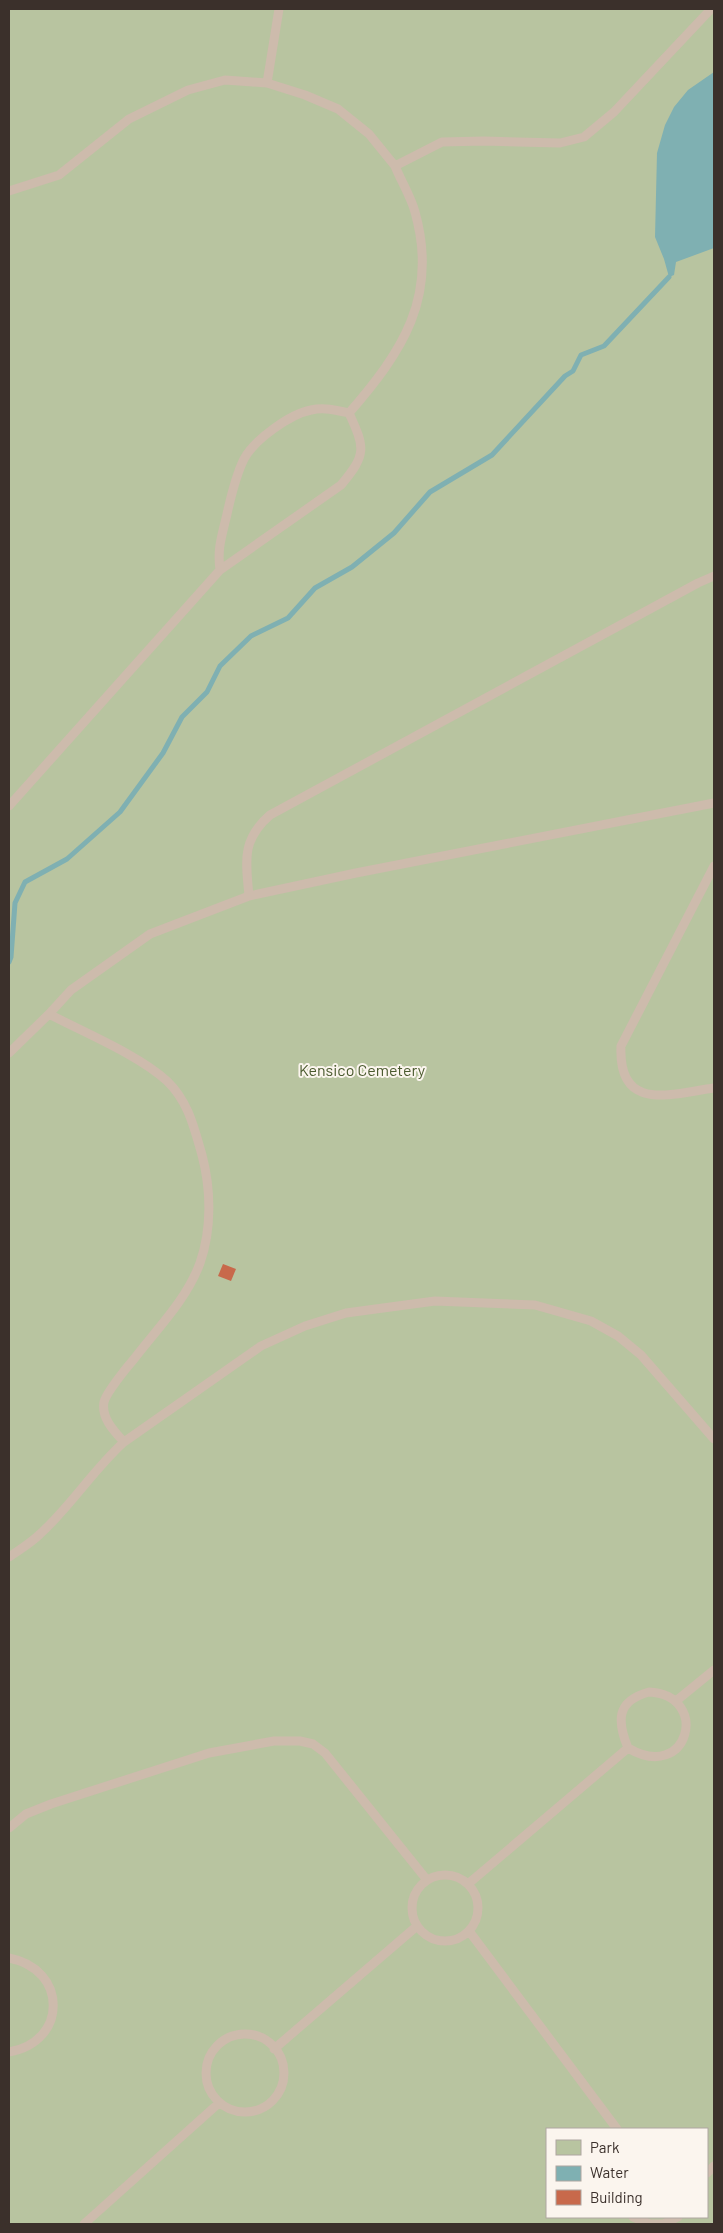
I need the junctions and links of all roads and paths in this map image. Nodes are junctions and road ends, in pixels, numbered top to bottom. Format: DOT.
graph roads {
  1 [pos="279,9"];
  2 [pos="711,9"];
  3 [pos="267,83"];
  4 [pos="395,166"];
  5 [pos="9,191"];
  6 [pos="349,413"];
  7 [pos="220,570"];
  8 [pos="714,576"];
  9 [pos="714,803"];
  10 [pos="9,806"];
  11 [pos="714,866"];
  12 [pos="249,896"];
  13 [pos="49,1014"];
  14 [pos="9,1053"];
  15 [pos="714,1088"];
  16 [pos="714,1439"];
  17 [pos="124,1442"];
  18 [pos="9,1557"];
  19 [pos="714,1670"];
  20 [pos="676,1701"];
  21 [pos="628,1748"];
  22 [pos="9,1828"];
  23 [pos="427,1880"];
  24 [pos="468,1884"];
  25 [pos="417,1926"];
  26 [pos="469,1931"];
  27 [pos="9,1958"];
  28 [pos="274,2049"];
  29 [pos="9,2052"];
  30 [pos="219,2103"];
  31 [pos="616,2128"];
  32 [pos="636,2218"];
  33 [pos="676,2218"];
  34 [pos="84,2224"];
  35 [pos="651,2224"];
  1 -- 3 [label="lane"];
  2 -- 4 [label="lane"];
  3 -- 4 [label="lane"];
  3 -- 5 [label="lane"];
  4 -- 6 [label="lane"];
  6 -- 7 [label="lane"];
  6 -- 7 [label="lane"];
  7 -- 10 [label="lane"];
  8 -- 12 [label="lane"];
  9 -- 12 [label="lane"];
  11 -- 15 [label="lane"];
  12 -- 13 [label="lane"];
  13 -- 14 [label="lane"];
  13 -- 17 [label="lane"];
  16 -- 17 [label="lane"];
  17 -- 18 [label="lane"];
  19 -- 20 [label="lane"];
  20 -- 21 [label="lane"];
  20 -- 21 [label="lane"];
  21 -- 24 [label="lane"];
  22 -- 23 [label="lane"];
  23 -- 24 [label="lane"];
  23 -- 25 [label="lane"];
  24 -- 26 [label="lane"];
  25 -- 26 [label="lane"];
  25 -- 28 [label="lane"];
  26 -- 31 [label="lane"];
  27 -- 29 [label="lane"];
  28 -- 30 [label="lane"];
  28 -- 30 [label="lane"];
  30 -- 34 [label="lane"];
  32 -- 35 [label="lane"];
  33 -- 35 [label="lane"];
}
